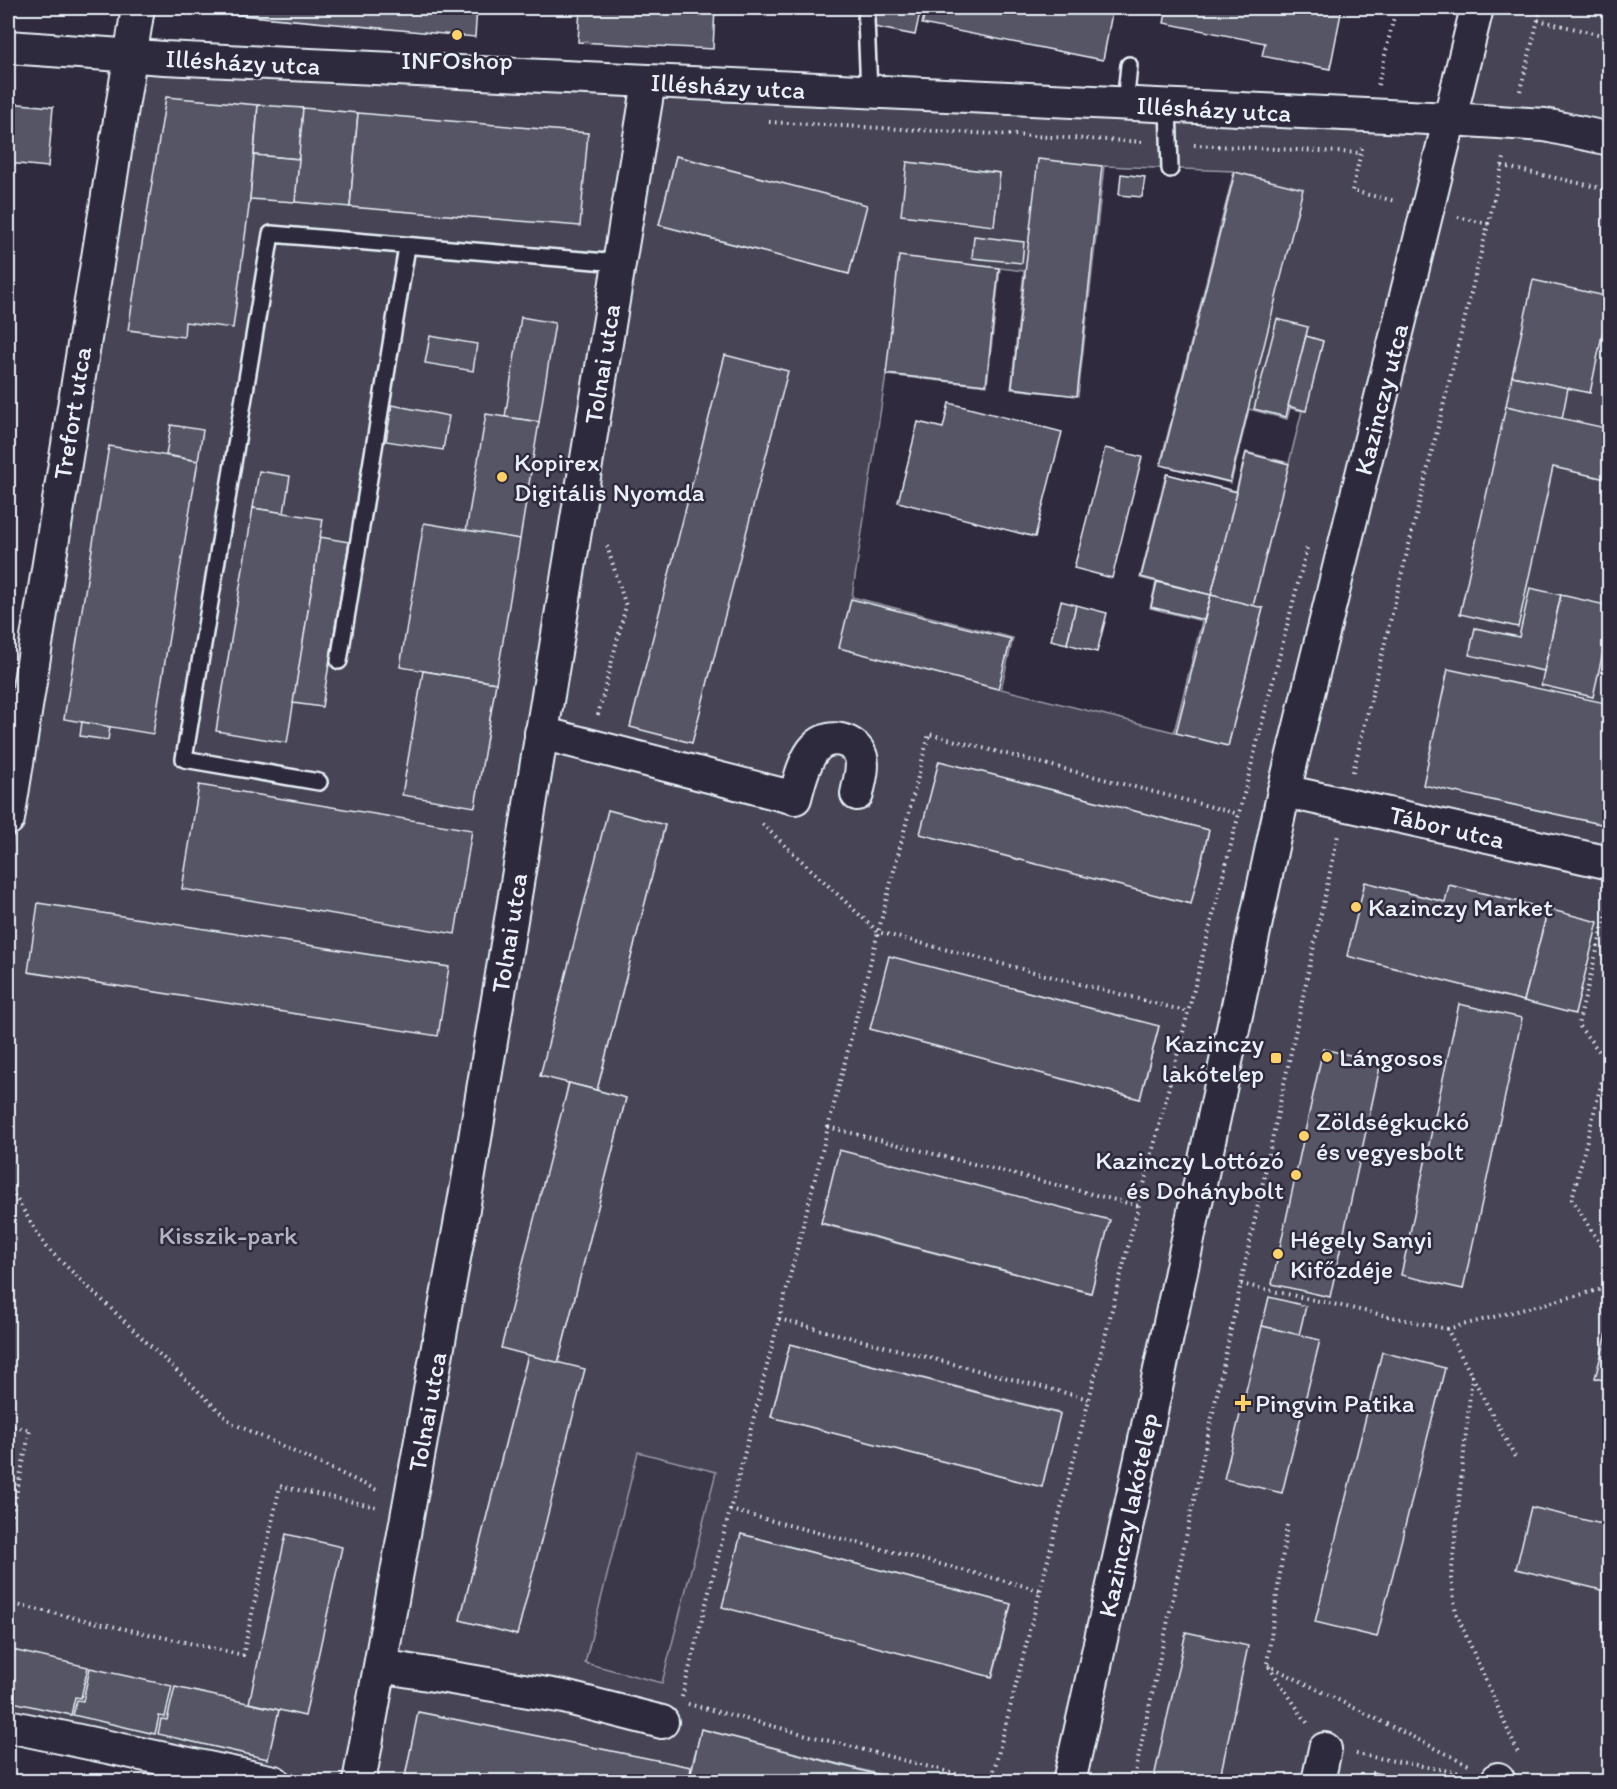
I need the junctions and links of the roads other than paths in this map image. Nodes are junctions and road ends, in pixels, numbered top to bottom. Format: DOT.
graph roads {
  1 [pos="138,8"];
  2 [pos="867,8"];
  3 [pos="1477,8"];
  4 [pos="8,47"];
  5 [pos="129,56"];
  6 [pos="1129,65"];
  7 [pos="649,82"];
  8 [pos="869,92"];
  9 [pos="1125,105"];
  10 [pos="1168,106"];
  11 [pos="1449,118"];
  12 [pos="1610,139"];
  13 [pos="1170,169"];
  14 [pos="407,247"];
  15 [pos="619,263"];
  16 [pos="339,661"];
  17 [pos="542,733"];
  18 [pos="319,782"];
  19 [pos="1284,791"];
  20 [pos="857,794"];
  21 [pos="8,819"];
  22 [pos="1610,863"];
  23 [pos="381,1666"];
  24 [pos="671,1712"];
  25 [pos="8,1726"];
  26 [pos="1325,1749"];
  27 [pos="254,1779"];
  28 [pos="359,1782"];
  29 [pos="1069,1782"];
  30 [pos="1318,1782"];
  1 -- 5 [label="street, Trefort utca"];
  2 -- 8 [label="lane"];
  3 -- 11 [label="street, Kazinczy utca"];
  4 -- 5 [label="street, Illésházy utca"];
  5 -- 7 [label="street, Illésházy utca"];
  5 -- 21 [label="street, Trefort utca"];
  6 -- 9 [label="lane"];
  7 -- 8 [label="street, Illésházy utca"];
  7 -- 15 [label="street, Tolnai utca"];
  8 -- 9 [label="street, Illésházy utca"];
  9 -- 10 [label="street, Illésházy utca"];
  10 -- 11 [label="street, Illésházy utca"];
  10 -- 13 [label="lane"];
  11 -- 12 [label="street, Illésházy utca"];
  11 -- 19 [label="street, Kazinczy utca"];
  14 -- 15 [label="lane"];
  14 -- 16 [label="lane"];
  14 -- 18 [label="lane"];
  15 -- 17 [label="street, Tolnai utca"];
  17 -- 20 [label="street"];
  17 -- 23 [label="street, Tolnai utca"];
  19 -- 22 [label="street, Tábor utca"];
  19 -- 29 [label="street, Kazinczy lakótelep"];
  23 -- 24 [label="street"];
  23 -- 28 [label="street, Tolnai utca"];
  25 -- 27 [label="street"];
  26 -- 30 [label="street"];
}
